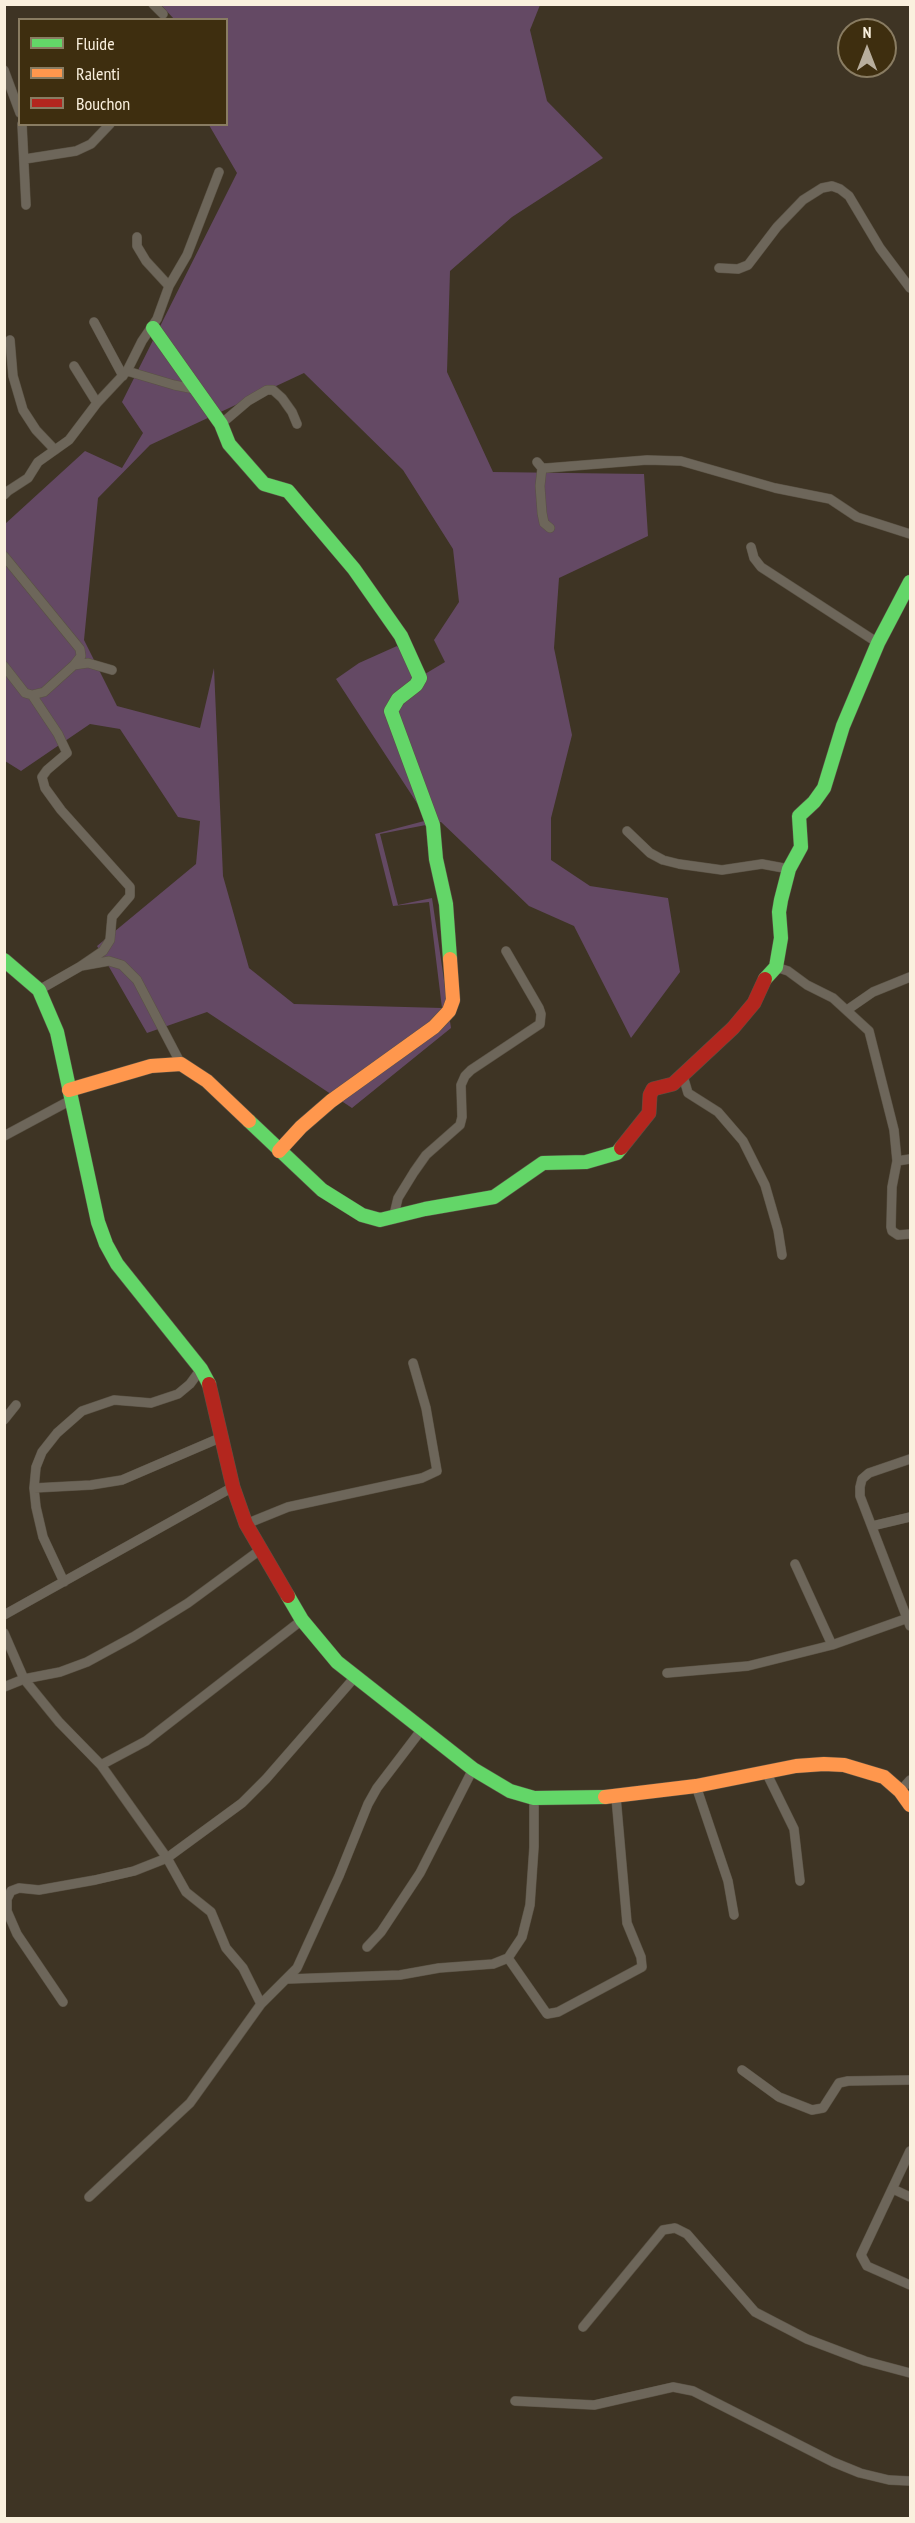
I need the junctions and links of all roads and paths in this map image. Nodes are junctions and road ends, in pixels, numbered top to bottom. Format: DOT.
graph roads {
  1 [pos="153,4"];
  2 [pos="163,14"];
  3 [pos="4,70"];
  4 [pos="18,108"];
  5 [pos="22,126"];
  6 [pos="108,126"];
  7 [pos="25,159"];
  8 [pos="219,172"];
  9 [pos="26,205"];
  10 [pos="137,237"];
  11 [pos="718,268"];
  12 [pos="169,286"];
  13 [pos="910,288"];
  14 [pos="94,322"];
  15 [pos="153,328"];
  16 [pos="10,340"];
  17 [pos="74,366"];
  18 [pos="125,373"];
  19 [pos="194,389"];
  20 [pos="97,403"];
  21 [pos="220,424"];
  22 [pos="297,424"];
  23 [pos="55,450"];
  24 [pos="4,495"];
  25 [pos="550,528"];
  26 [pos="910,534"];
  27 [pos="751,547"];
  28 [pos="4,556"];
  29 [pos="910,582"];
  30 [pos="878,643"];
  31 [pos="74,664"];
  32 [pos="4,666"];
  33 [pos="112,669"];
  34 [pos="32,696"];
  35 [pos="627,831"];
  36 [pos="789,869"];
  37 [pos="506,951"];
  38 [pos="4,960"];
  39 [pos="81,966"];
  40 [pos="776,967"];
  41 [pos="910,977"];
  42 [pos="39,990"];
  43 [pos="847,1010"];
  44 [pos="182,1064"];
  45 [pos="683,1076"];
  46 [pos="70,1095"];
  47 [pos="4,1136"];
  48 [pos="279,1151"];
  49 [pos="910,1159"];
  50 [pos="897,1161"];
  51 [pos="393,1219"];
  52 [pos="910,1234"];
  53 [pos="782,1256"];
  54 [pos="413,1363"];
  55 [pos="201,1369"];
  56 [pos="16,1405"];
  57 [pos="4,1420"];
  58 [pos="222,1437"];
  59 [pos="910,1459"];
  60 [pos="233,1487"];
  61 [pos="34,1488"];
  62 [pos="910,1517"];
  63 [pos="246,1524"];
  64 [pos="872,1526"];
  65 [pos="260,1550"];
  66 [pos="795,1564"];
  67 [pos="64,1582"];
  68 [pos="4,1615"];
  69 [pos="302,1620"];
  70 [pos="909,1622"];
  71 [pos="4,1633"];
  72 [pos="832,1645"];
  73 [pos="667,1673"];
  74 [pos="355,1677"];
  75 [pos="24,1679"];
  76 [pos="4,1687"];
  77 [pos="422,1729"];
  78 [pos="101,1765"];
  79 [pos="473,1769"];
  80 [pos="766,1772"];
  81 [pos="910,1780"];
  82 [pos="696,1786"];
  83 [pos="900,1791"];
  84 [pos="616,1797"];
  85 [pos="534,1798"];
  86 [pos="910,1805"];
  87 [pos="167,1858"];
  88 [pos="800,1881"];
  89 [pos="734,1915"];
  90 [pos="367,1947"];
  91 [pos="508,1958"];
  92 [pos="288,1980"];
  93 [pos="63,2002"];
  94 [pos="261,2004"];
  95 [pos="742,2070"];
  96 [pos="910,2080"];
  97 [pos="910,2151"];
  98 [pos="893,2188"];
  99 [pos="910,2197"];
  100 [pos="89,2198"];
  101 [pos="910,2285"];
  102 [pos="583,2327"];
  103 [pos="910,2373"];
  104 [pos="515,2401"];
  105 [pos="910,2481"];
  1 -- 2 [label="street"];
  3 -- 4 [label="street"];
  5 -- 7 [label="street"];
  6 -- 7 [label="street"];
  7 -- 9 [label="street"];
  8 -- 12 [label="street"];
  10 -- 12 [label="street"];
  11 -- 13 [label="street"];
  12 -- 15 [label="street"];
  14 -- 18 [label="street"];
  15 -- 18 [label="street"];
  15 -- 19 [label="street"];
  16 -- 23 [label="street"];
  17 -- 20 [label="street"];
  18 -- 19 [label="street"];
  18 -- 20 [label="street"];
  19 -- 21 [label="street"];
  20 -- 23 [label="street"];
  21 -- 22 [label="street"];
  21 -- 48 [label="street"];
  23 -- 24 [label="street"];
  25 -- 26 [label="street"];
  27 -- 30 [label="street"];
  28 -- 31 [label="street"];
  29 -- 30 [label="street"];
  30 -- 36 [label="street"];
  31 -- 33 [label="street"];
  31 -- 34 [label="street"];
  32 -- 34 [label="street"];
  34 -- 39 [label="street"];
  35 -- 36 [label="street"];
  36 -- 40 [label="street"];
  37 -- 51 [label="street"];
  38 -- 42 [label="street"];
  39 -- 42 [label="street"];
  39 -- 44 [label="street"];
  40 -- 43 [label="street"];
  40 -- 45 [label="street"];
  41 -- 43 [label="street"];
  42 -- 46 [label="street"];
  43 -- 50 [label="street"];
  44 -- 46 [label="street"];
  44 -- 48 [label="street"];
  45 -- 51 [label="street"];
  45 -- 53 [label="street"];
  46 -- 47 [label="street"];
  46 -- 55 [label="street"];
  48 -- 51 [label="street"];
  49 -- 50 [label="street"];
  50 -- 52 [label="street"];
  54 -- 63 [label="street"];
  55 -- 58 [label="street"];
  55 -- 61 [label="street"];
  56 -- 57 [label="street"];
  58 -- 60 [label="street"];
  58 -- 61 [label="street"];
  59 -- 64 [label="street"];
  60 -- 63 [label="street"];
  60 -- 67 [label="street"];
  61 -- 67 [label="street"];
  62 -- 64 [label="street"];
  63 -- 65 [label="street"];
  64 -- 70 [label="street"];
  65 -- 69 [label="street"];
  65 -- 75 [label="street"];
  66 -- 72 [label="street"];
  67 -- 68 [label="street"];
  69 -- 74 [label="street"];
  69 -- 78 [label="street"];
  70 -- 72 [label="street"];
  71 -- 75 [label="street"];
  72 -- 73 [label="street"];
  74 -- 77 [label="street"];
  74 -- 87 [label="street"];
  75 -- 76 [label="street"];
  75 -- 78 [label="street"];
  77 -- 79 [label="street"];
  77 -- 92 [label="street"];
  78 -- 87 [label="street"];
  79 -- 85 [label="street"];
  79 -- 90 [label="street"];
  80 -- 82 [label="street"];
  80 -- 83 [label="street"];
  80 -- 88 [label="street"];
  81 -- 83 [label="street"];
  82 -- 84 [label="street"];
  82 -- 89 [label="street"];
  83 -- 86 [label="street"];
  84 -- 85 [label="street"];
  84 -- 91 [label="street"];
  85 -- 91 [label="street"];
  87 -- 93 [label="street"];
  87 -- 94 [label="street"];
  91 -- 92 [label="street"];
  92 -- 94 [label="street"];
  94 -- 100 [label="street"];
  95 -- 96 [label="street"];
  97 -- 98 [label="street"];
  98 -- 99 [label="street"];
  98 -- 101 [label="street"];
  102 -- 103 [label="street"];
  104 -- 105 [label="street"];
}
